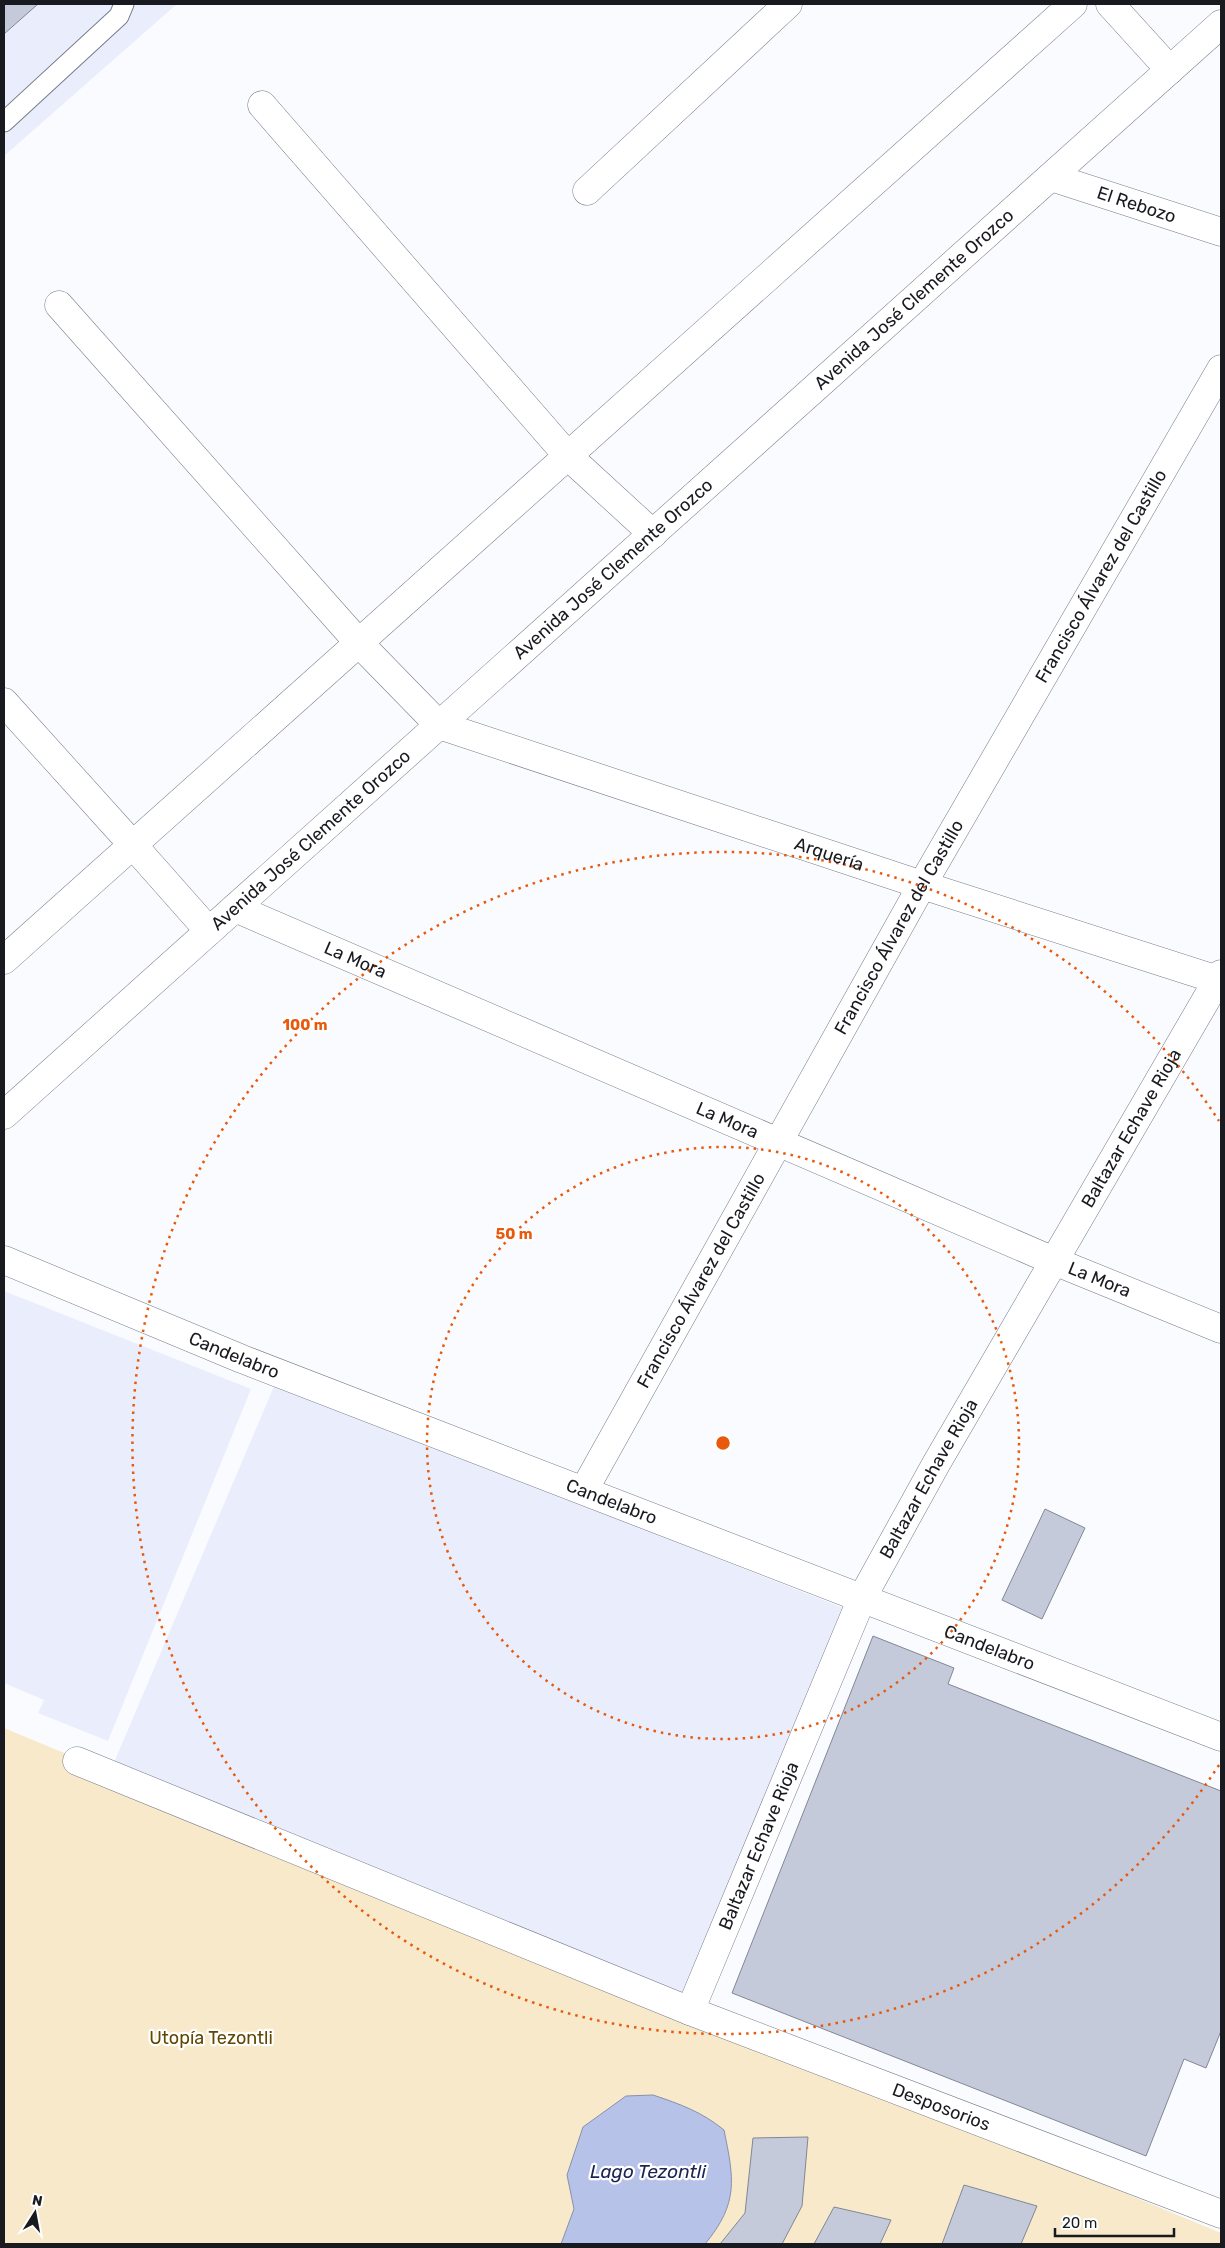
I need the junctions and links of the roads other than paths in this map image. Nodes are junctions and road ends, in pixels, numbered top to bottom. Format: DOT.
graph roads {
  1 [pos="124,4"];
  2 [pos="788,4"];
  3 [pos="1073,4"];
  4 [pos="1110,4"];
  5 [pos="1221,24"];
  6 [pos="1170,70"];
  7 [pos="262,105"];
  8 [pos="4,122"];
  9 [pos="1051,177"];
  10 [pos="588,191"];
  11 [pos="1221,232"];
  12 [pos="59,306"];
  13 [pos="1221,368"];
  14 [pos="568,456"];
  15 [pos="653,534"];
  16 [pos="359,643"];
  17 [pos="4,702"];
  18 [pos="439,725"];
  19 [pos="132,844"];
  20 [pos="922,885"];
  21 [pos="235,908"];
  22 [pos="209,931"];
  23 [pos="4,960"];
  24 [pos="1220,978"];
  25 [pos="4,1115"];
  26 [pos="779,1140"];
  27 [pos="4,1260"];
  28 [pos="1054,1260"];
  29 [pos="1221,1329"];
  30 [pos="584,1490"];
  31 [pos="862,1598"];
  32 [pos="1221,1737"];
  33 [pos="76,1761"];
  34 [pos="690,2011"];
  35 [pos="1221,2214"];
  1 -- 8 [label="lane"];
  2 -- 10 [label="street"];
  3 -- 14 [label="street"];
  4 -- 6 [label="street"];
  5 -- 6 [label="street, Avenida José Clemente Orozco"];
  6 -- 9 [label="street, Avenida José Clemente Orozco"];
  7 -- 14 [label="street"];
  9 -- 11 [label="street, El Rebozo"];
  9 -- 15 [label="street, Avenida José Clemente Orozco"];
  12 -- 16 [label="street"];
  13 -- 20 [label="street, Francisco Álvarez del Castillo"];
  14 -- 15 [label="street"];
  14 -- 16 [label="street"];
  15 -- 18 [label="street, Avenida José Clemente Orozco"];
  16 -- 18 [label="street"];
  16 -- 19 [label="street"];
  17 -- 19 [label="street"];
  18 -- 20 [label="street, Arquería"];
  18 -- 21 [label="street, Avenida José Clemente Orozco"];
  19 -- 22 [label="street"];
  19 -- 23 [label="street"];
  20 -- 24 [label="street, Arquería"];
  20 -- 26 [label="street, Francisco Álvarez del Castillo"];
  21 -- 22 [label="street, Avenida José Clemente Orozco"];
  21 -- 26 [label="street, La Mora"];
  22 -- 25 [label="street, Avenida José Clemente Orozco"];
  24 -- 28 [label="street, Baltazar Echave Rioja"];
  26 -- 28 [label="street, La Mora"];
  26 -- 30 [label="street, Francisco Álvarez del Castillo"];
  27 -- 30 [label="street, Candelabro"];
  28 -- 29 [label="street, La Mora"];
  28 -- 31 [label="street, Baltazar Echave Rioja"];
  30 -- 31 [label="street, Candelabro"];
  31 -- 32 [label="street, Candelabro"];
  31 -- 34 [label="street, Baltazar Echave Rioja"];
  33 -- 34 [label="street, Desposorios"];
  34 -- 35 [label="street, Desposorios"];
}
